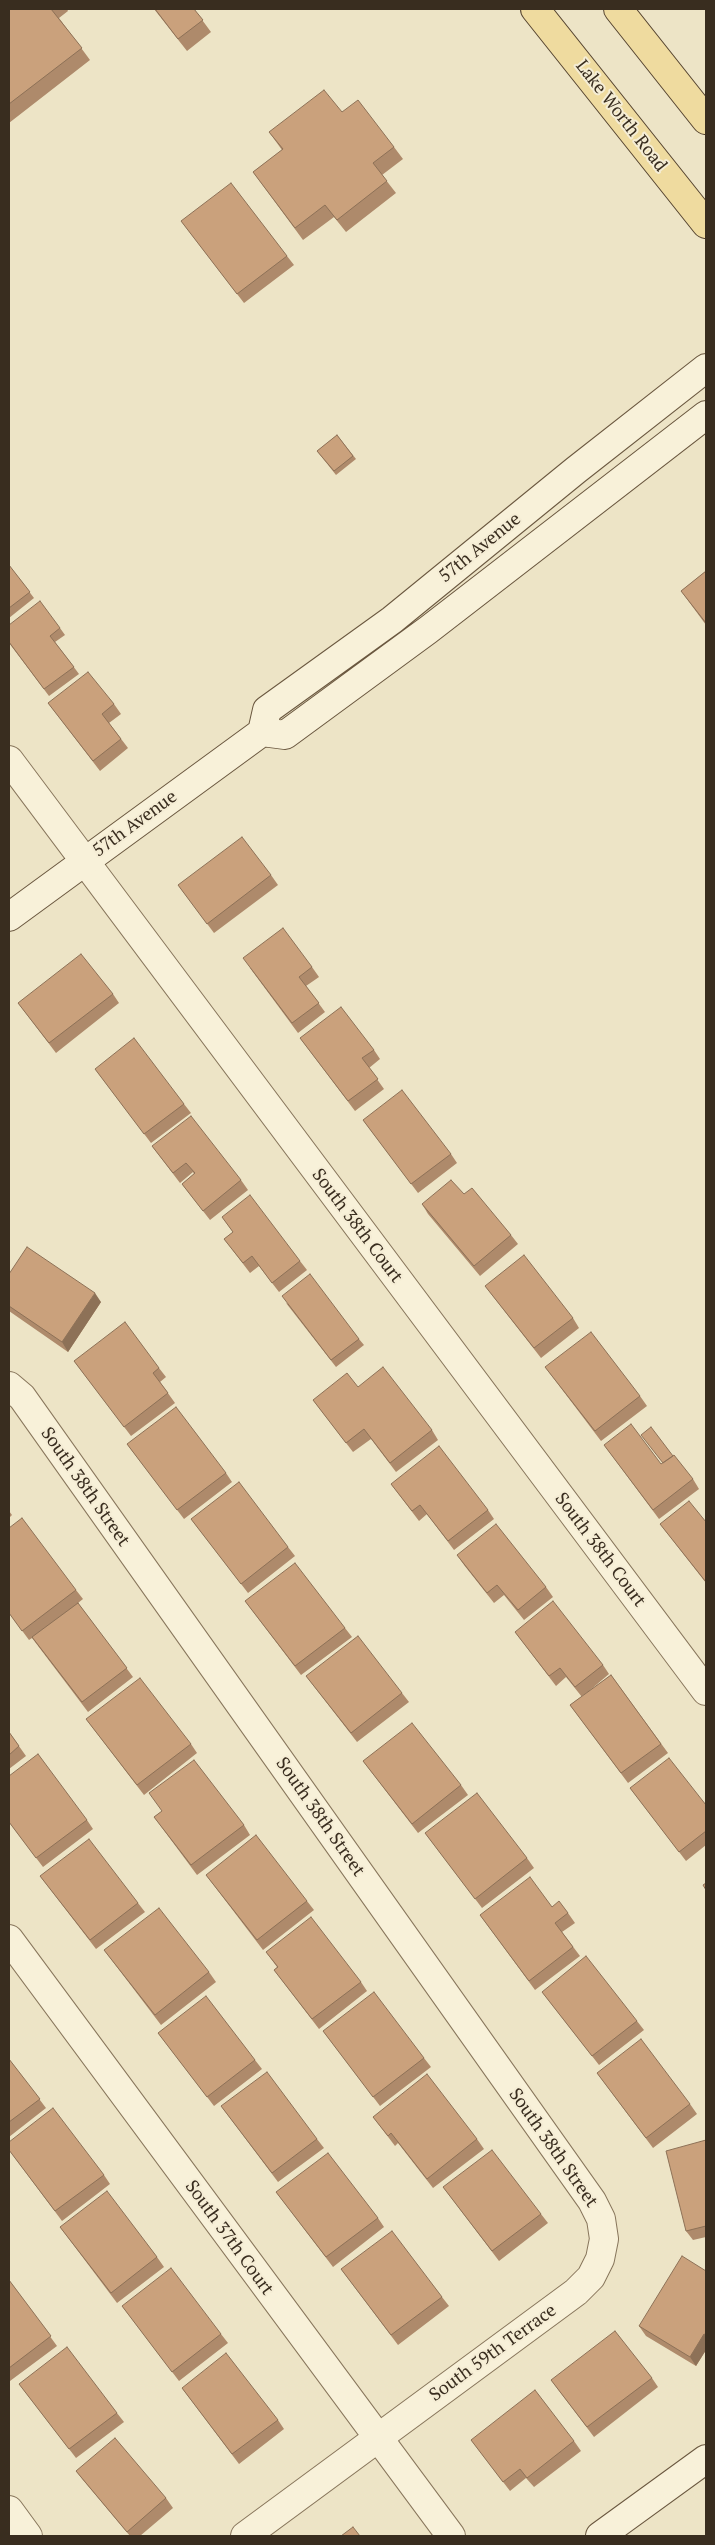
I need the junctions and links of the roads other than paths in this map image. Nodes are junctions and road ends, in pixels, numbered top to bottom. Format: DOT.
graph roads {
  1 [pos="535,9"];
  2 [pos="618,9"];
  3 [pos="706,120"];
  4 [pos="706,224"];
  5 [pos="706,368"];
  6 [pos="706,415"];
  7 [pos="262,732"];
  8 [pos="9,760"];
  9 [pos="84,862"];
  10 [pos="9,917"];
  11 [pos="9,1386"];
  12 [pos="706,1691"];
  13 [pos="9,1939"];
  14 [pos="600,2260"];
  15 [pos="378,2439"];
  16 [pos="706,2458"];
  17 [pos="9,2510"];
  18 [pos="28,2536"];
  19 [pos="245,2536"];
  20 [pos="451,2536"];
  21 [pos="600,2536"];
  1 -- 4 [label="main road, Lake Worth Road"];
  2 -- 3 [label="main road"];
  5 -- 7 [label="street, 57th Avenue"];
  6 -- 7 [label="street, 57th Avenue"];
  7 -- 9 [label="street, 57th Avenue"];
  8 -- 9 [label="street, South 38th Court"];
  9 -- 10 [label="street, 57th Avenue"];
  9 -- 12 [label="street, South 38th Court"];
  11 -- 14 [label="street, South 38th Street"];
  13 -- 15 [label="street, South 37th Court"];
  14 -- 15 [label="street, South 59th Terrace"];
  15 -- 19 [label="street, South 59th Terrace"];
  15 -- 20 [label="street, South 37th Court"];
  16 -- 21 [label="street"];
  17 -- 18 [label="street"];
}
